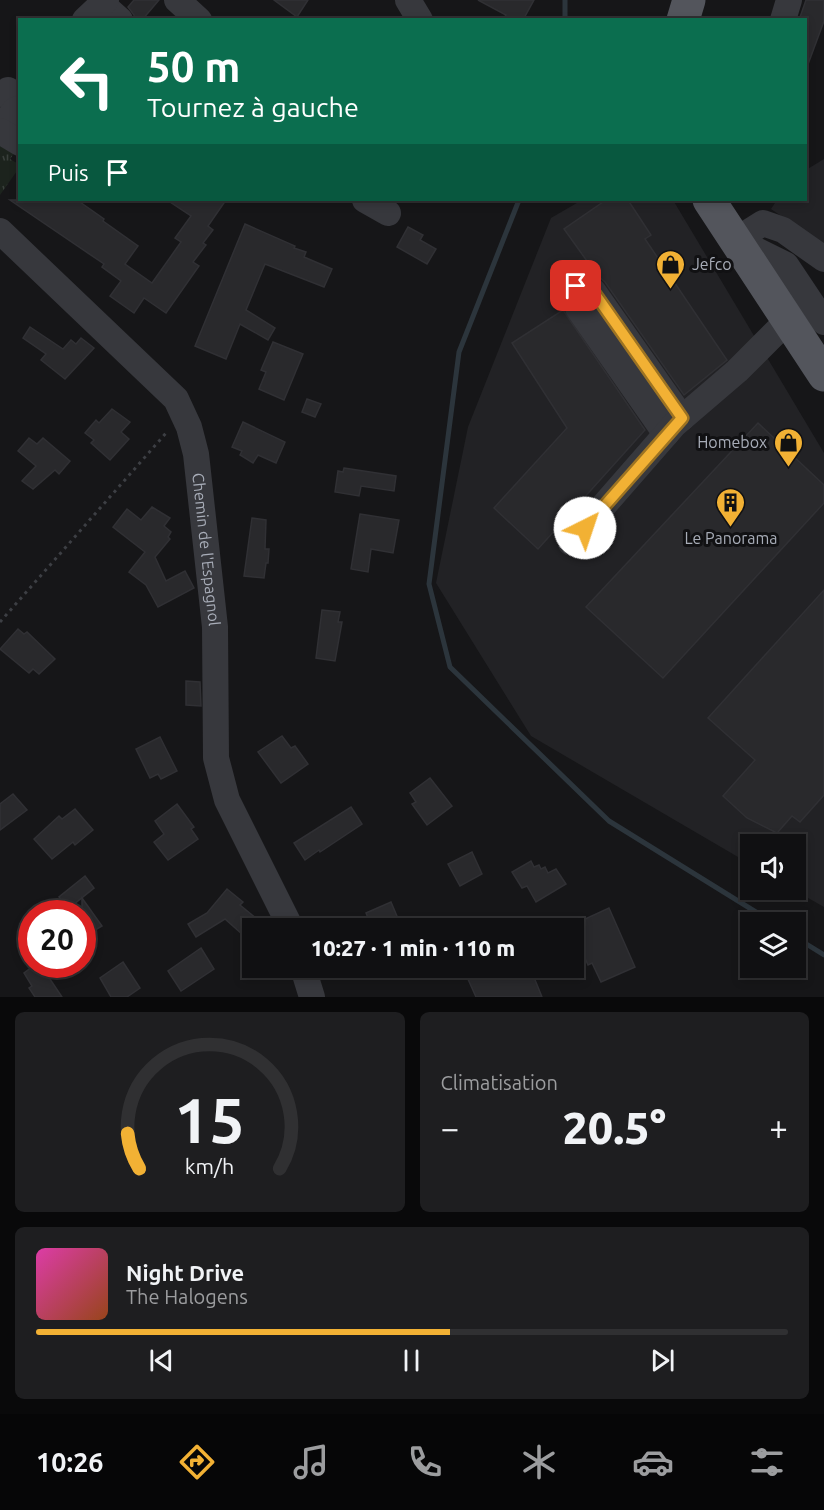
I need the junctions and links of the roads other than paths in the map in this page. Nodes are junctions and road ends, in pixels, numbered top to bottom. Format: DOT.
graph roads {
  1 [pos="177,0"];
  2 [pos="408,0"];
  3 [pos="689,0"];
  4 [pos="789,0"];
  5 [pos="197,18"];
  6 [pos="419,18"];
  7 [pos="684,18"];
  8 [pos="784,18"];
  9 [pos="10,107"];
  10 [pos="18,136"];
  11 [pos="367,201"];
  12 [pos="710,201"];
  13 [pos="387,213"];
  14 [pos="0,231"];
  15 [pos="736,240"];
  16 [pos="824,260"];
  17 [pos="788,320"];
  18 [pos="824,322"];
  19 [pos="824,375"];
  20 [pos="674,426"];
  21 [pos="571,543"];
  22 [pos="286,918"];
  23 [pos="306,978"];
  24 [pos="312,997"];
  1 -- 5 [label="street"];
  2 -- 6 [label="street"];
  3 -- 7 [label="main road"];
  4 -- 8 [label="street"];
  9 -- 10 [label="street"];
  11 -- 13 [label="street"];
  12 -- 15 [label="main road"];
  14 -- 22 [label="street, Chemin de l'Espagnol"];
  15 -- 16 [label="street"];
  15 -- 17 [label="main road"];
  15 -- 18 [label="street"];
  17 -- 19 [label="main road"];
  17 -- 20 [label="street"];
  20 -- 20 [label="street"];
  20 -- 21 [label="street"];
  23 -- 24 [label="street"];
}
